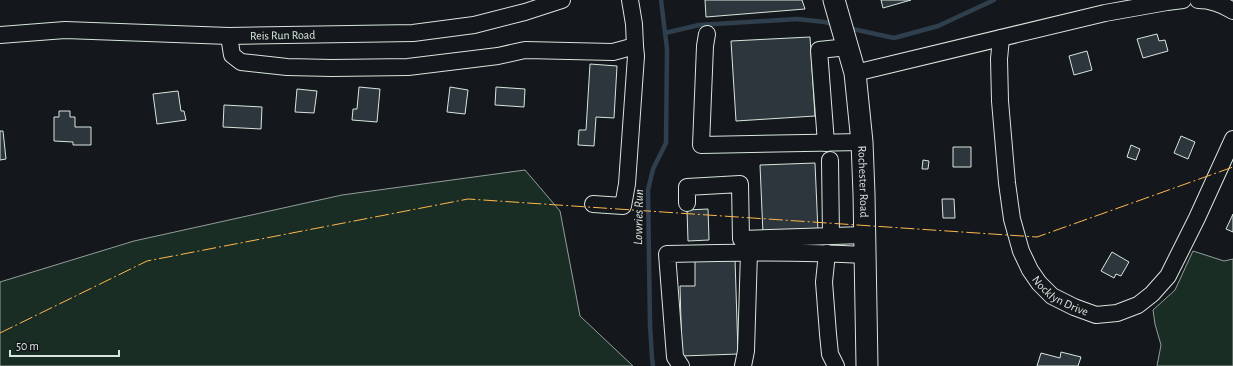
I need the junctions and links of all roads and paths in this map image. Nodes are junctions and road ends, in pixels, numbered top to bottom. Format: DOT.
graph roads {
  1 [pos="562,0"];
  2 [pos="630,0"];
  3 [pos="1183,0"];
  4 [pos="1198,0"];
  5 [pos="1233,11"];
  6 [pos="841,24"];
  7 [pos="707,34"];
  8 [pos="0,35"];
  9 [pos="229,36"];
  10 [pos="1001,38"];
  11 [pos="634,46"];
  12 [pos="855,73"];
  13 [pos="1233,139"];
  14 [pos="862,142"];
  15 [pos="826,143"];
  16 [pos="830,160"];
  17 [pos="687,203"];
  18 [pos="593,204"];
  19 [pos="831,236"];
  20 [pos="865,245"];
  21 [pos="749,252"];
  22 [pos="827,253"];
  23 [pos="681,366"];
  24 [pos="743,366"];
  25 [pos="836,366"];
  26 [pos="867,366"];
  1 -- 9 [label="street, Reis Run Road"];
  2 -- 11 [label="street"];
  3 -- 10 [label="street"];
  4 -- 5 [label="street"];
  6 -- 12 [label="main road, Rochester Road"];
  6 -- 15 [label="street"];
  7 -- 15 [label="street"];
  8 -- 9 [label="street, Reis Run Road"];
  9 -- 11 [label="street"];
  10 -- 12 [label="street"];
  10 -- 13 [label="street, Nocklyn Drive"];
  11 -- 18 [label="street"];
  12 -- 14 [label="main road, Rochester Road"];
  14 -- 15 [label="street"];
  14 -- 20 [label="main road, Rochester Road"];
  16 -- 19 [label="street"];
  17 -- 19 [label="street"];
  19 -- 20 [label="street"];
  20 -- 22 [label="street"];
  20 -- 26 [label="main road, Rochester Road"];
  21 -- 22 [label="street"];
  21 -- 23 [label="street"];
  21 -- 24 [label="street"];
  22 -- 25 [label="street"];
}
